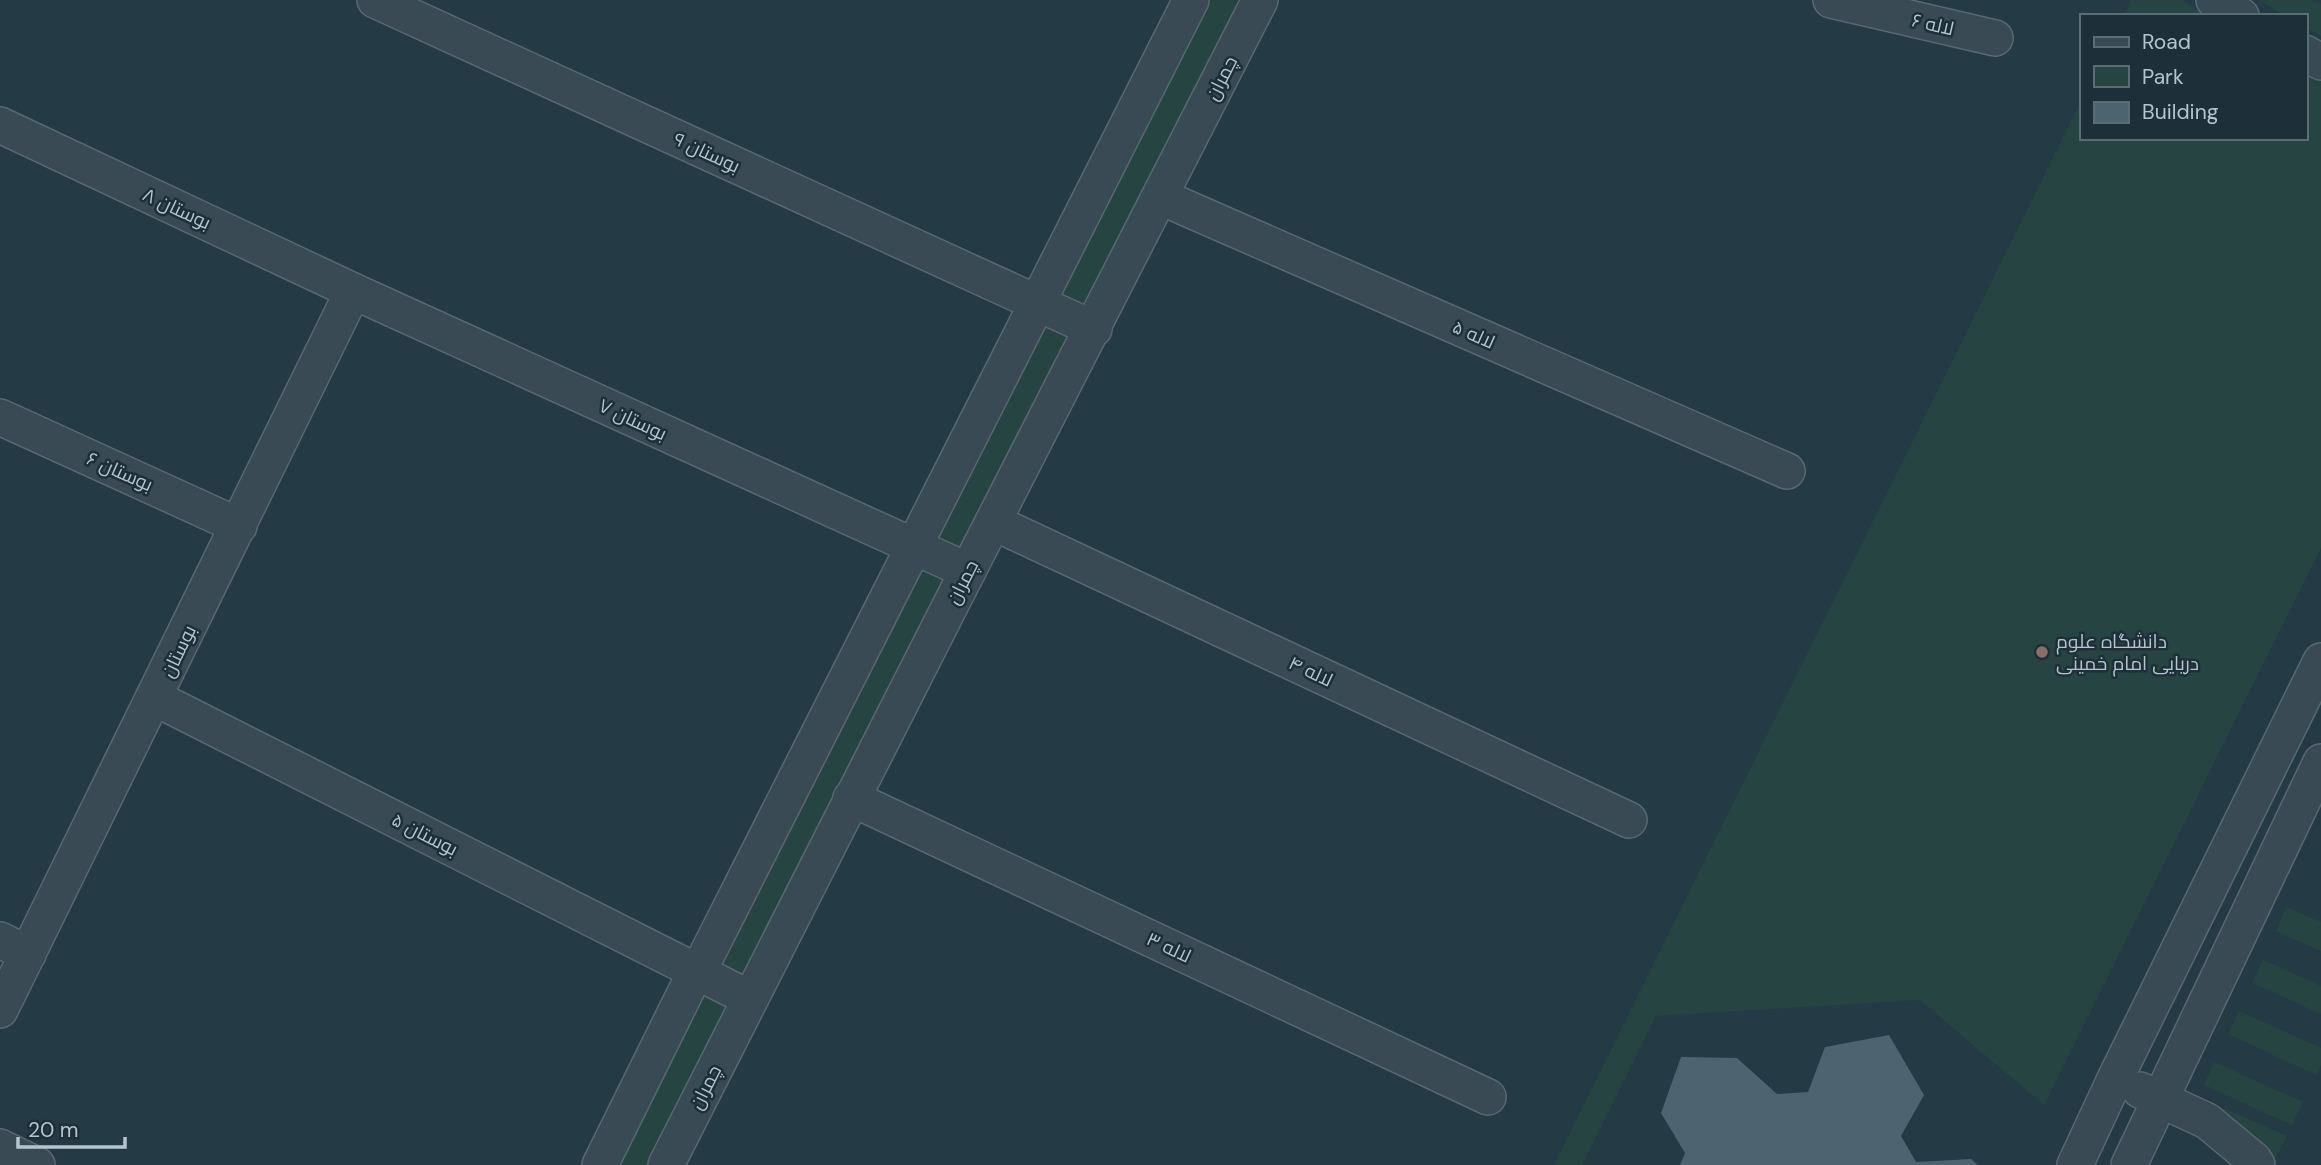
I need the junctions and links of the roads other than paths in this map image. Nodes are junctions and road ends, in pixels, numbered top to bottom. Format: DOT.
graph roads {
  1 [pos="375,0"];
  2 [pos="1191,0"];
  3 [pos="1261,0"];
  4 [pos="1831,0"];
  5 [pos="2214,0"];
  6 [pos="2238,14"];
  7 [pos="1995,38"];
  8 [pos="0,125"];
  9 [pos="1161,197"];
  10 [pos="353,291"];
  11 [pos="1038,303"];
  12 [pos="1094,329"];
  13 [pos="0,417"];
  14 [pos="1787,471"];
  15 [pos="993,522"];
  16 [pos="240,526"];
  17 [pos="913,547"];
  18 [pos="968,571"];
  19 [pos="2318,674"];
  20 [pos="155,698"];
  21 [pos="2321,762"];
  22 [pos="851,798"];
  23 [pos="1629,820"];
  24 [pos="14,947"];
  25 [pos="696,971"];
  26 [pos="750,998"];
  27 [pos="0,1010"];
  28 [pos="2115,1079"];
  29 [pos="1488,1097"];
  30 [pos="2161,1099"];
  31 [pos="0,1147"];
  32 [pos="37,1165"];
  33 [pos="600,1165"];
  34 [pos="666,1165"];
  35 [pos="2075,1165"];
  36 [pos="2129,1165"];
  37 [pos="2257,1165"];
  1 -- 11 [label="street, بوستان ۹"];
  2 -- 11 [label="street"];
  3 -- 9 [label="street, چمران"];
  4 -- 7 [label="street, لاله ۶"];
  5 -- 6 [label="street"];
  8 -- 10 [label="street, بوستان ۸"];
  9 -- 12 [label="street, چمران"];
  9 -- 14 [label="street, لاله ۵"];
  10 -- 16 [label="street, بوستان"];
  10 -- 17 [label="street, بوستان ۷"];
  11 -- 12 [label="street, بوستان ۹"];
  11 -- 17 [label="street"];
  12 -- 15 [label="street, چمران"];
  13 -- 16 [label="street, بوستان ۶"];
  15 -- 18 [label="street, چمران"];
  15 -- 23 [label="street, لاله ۴"];
  16 -- 20 [label="street, بوستان"];
  17 -- 18 [label="street, بوستان ۷"];
  17 -- 25 [label="street"];
  18 -- 22 [label="street, چمران"];
  19 -- 28 [label="street"];
  20 -- 24 [label="street, بوستان"];
  20 -- 25 [label="street, بوستان ۵"];
  21 -- 30 [label="street"];
  22 -- 26 [label="street, چمران"];
  22 -- 29 [label="street, لاله ۳"];
  24 -- 27 [label="street, بوستان"];
  25 -- 26 [label="street, بوستان ۵"];
  25 -- 33 [label="street"];
  26 -- 34 [label="street, چمران"];
  28 -- 30 [label="street"];
  28 -- 35 [label="street"];
  30 -- 36 [label="street"];
  30 -- 37 [label="street"];
  31 -- 32 [label="street"];
}
